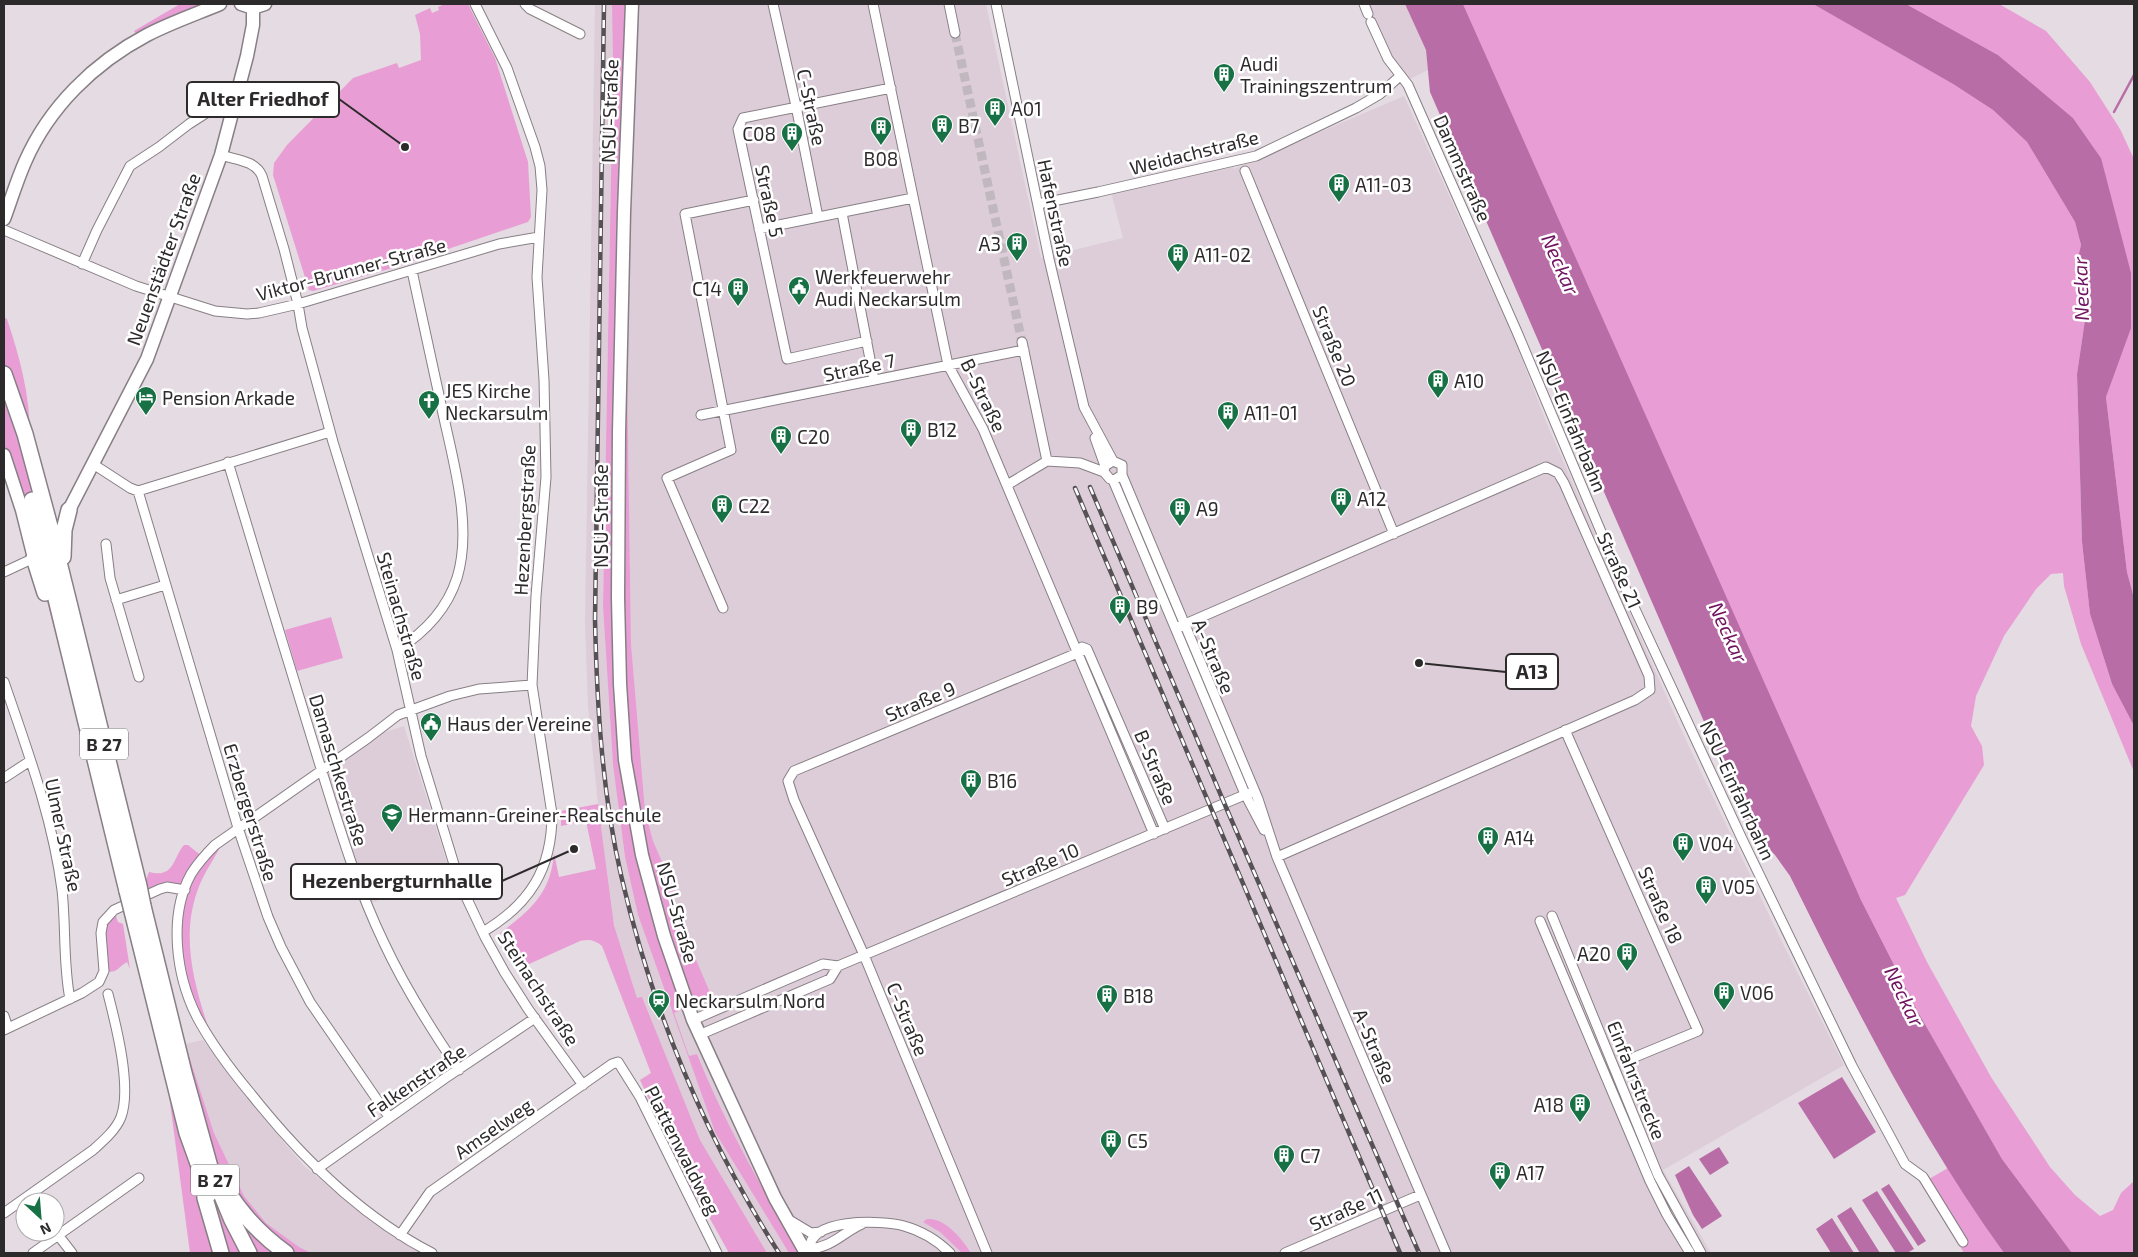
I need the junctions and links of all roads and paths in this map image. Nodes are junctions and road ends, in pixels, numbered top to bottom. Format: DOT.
graph roads {
  1 [pos="220,4"];
  2 [pos="475,4"];
  3 [pos="525,4"];
  4 [pos="632,4"];
  5 [pos="773,4"];
  6 [pos="873,4"];
  7 [pos="949,4"];
  8 [pos="996,4"];
  9 [pos="1364,4"];
  10 [pos="253,5"];
  11 [pos="955,33"];
  12 [pos="580,34"];
  13 [pos="1400,76"];
  14 [pos="891,88"];
  15 [pos="234,103"];
  16 [pos="796,106"];
  17 [pos="221,155"];
  18 [pos="1245,171"];
  19 [pos="913,198"];
  20 [pos="754,200"];
  21 [pos="1038,204"];
  22 [pos="842,213"];
  23 [pos="818,217"];
  24 [pos="4,219"];
  25 [pos="759,229"];
  26 [pos="4,230"];
  27 [pos="539,237"];
  28 [pos="82,264"];
  29 [pos="412,271"];
  30 [pos="168,296"];
  31 [pos="298,304"];
  32 [pos="1517,332"];
  33 [pos="866,341"];
  34 [pos="948,365"];
  35 [pos="6,380"];
  36 [pos="874,380"];
  37 [pos="724,411"];
  38 [pos="701,415"];
  39 [pos="1096,430"];
  40 [pos="330,432"];
  41 [pos="4,455"];
  42 [pos="1047,461"];
  43 [pos="228,462"];
  44 [pos="92,464"];
  45 [pos="1107,466"];
  46 [pos="1118,478"];
  47 [pos="1007,485"];
  48 [pos="138,491"];
  49 [pos="70,510"];
  50 [pos="1394,534"];
  51 [pos="106,544"];
  52 [pos="34,558"];
  53 [pos="4,572"];
  54 [pos="62,576"];
  55 [pos="165,585"];
  56 [pos="116,600"];
  57 [pos="723,608"];
  58 [pos="1180,627"];
  59 [pos="1073,642"];
  60 [pos="1087,649"];
  61 [pos="397,650"];
  62 [pos="1078,653"];
  63 [pos="139,677"];
  64 [pos="4,682"];
  65 [pos="76,685"];
  66 [pos="532,685"];
  67 [pos="409,709"];
  68 [pos="1565,730"];
  69 [pos="30,761"];
  70 [pos="321,770"];
  71 [pos="4,778"];
  72 [pos="1254,790"];
  73 [pos="1245,794"];
  74 [pos="794,800"];
  75 [pos="238,828"];
  76 [pos="1165,829"];
  77 [pos="1154,834"];
  78 [pos="1276,854"];
  79 [pos="133,889"];
  80 [pos="185,890"];
  81 [pos="137,908"];
  82 [pos="1552,916"];
  83 [pos="1540,921"];
  84 [pos="483,932"];
  85 [pos="864,955"];
  86 [pos="838,966"];
  87 [pos="108,994"];
  88 [pos="70,999"];
  89 [pos="4,1016"];
  90 [pos="535,1018"];
  91 [pos="693,1020"];
  92 [pos="6,1029"];
  93 [pos="699,1036"];
  94 [pos="1636,1057"];
  95 [pos="618,1062"];
  96 [pos="459,1070"];
  97 [pos="583,1085"];
  98 [pos="192,1102"];
  99 [pos="389,1117"];
  100 [pos="317,1169"];
  101 [pos="203,1177"];
  102 [pos="139,1178"];
  103 [pos="1420,1195"];
  104 [pos="4,1213"];
  105 [pos="784,1216"];
  106 [pos="864,1223"];
  107 [pos="65,1230"];
  108 [pos="822,1232"];
  109 [pos="400,1235"];
  110 [pos="48,1242"];
  111 [pos="63,1242"];
  112 [pos="835,1242"];
  113 [pos="1963,1242"];
  114 [pos="806,1249"];
  115 [pos="33,1253"];
  116 [pos="72,1253"];
  117 [pos="221,1253"];
  118 [pos="238,1253"];
  119 [pos="249,1253"];
  120 [pos="286,1253"];
  121 [pos="432,1253"];
  122 [pos="717,1253"];
  123 [pos="831,1253"];
  124 [pos="950,1253"];
  125 [pos="987,1253"];
  126 [pos="1285,1253"];
  127 [pos="1446,1253"];
  128 [pos="1690,1253"];
  129 [pos="1700,1253"];
  1 -- 24 [label="main road"];
  2 -- 27 [label="street, Hezenbergstraße"];
  3 -- 12 [label="street"];
  4 -- 91 [label="main road, NSU-Straße"];
  5 -- 16 [label="street, C-Straße"];
  6 -- 14 [label="street, B-Straße"];
  7 -- 11 [label="street"];
  8 -- 21 [label="street, Hafenstraße"];
  9 -- 13 [label="street, Dammstraße"];
  10 -- 15 [label="main road, Neuenstädter Straße"];
  13 -- 21 [label="street, Weidachstraße"];
  13 -- 32 [label="street, Dammstraße"];
  14 -- 16 [label="street, Straße 5"];
  14 -- 19 [label="street, B-Straße"];
  15 -- 17 [label="main road, Neuenstädter Straße"];
  15 -- 28 [label="street"];
  16 -- 20 [label="street, Straße 5"];
  16 -- 23 [label="street, C-Straße"];
  17 -- 30 [label="main road, Neuenstädter Straße"];
  17 -- 31 [label="street, Steinachstraße"];
  18 -- 50 [label="street, Straße 20"];
  19 -- 22 [label="street"];
  19 -- 34 [label="street, B-Straße"];
  20 -- 25 [label="street, Straße 5"];
  20 -- 37 [label="street"];
  21 -- 39 [label="street, Hafenstraße"];
  22 -- 23 [label="street"];
  22 -- 33 [label="street"];
  23 -- 25 [label="street"];
  25 -- 33 [label="street, Straße 5"];
  26 -- 28 [label="street, Viktor-Brunner-Straße"];
  27 -- 29 [label="street, Viktor-Brunner-Straße"];
  27 -- 66 [label="street, Hezenbergstraße"];
  28 -- 30 [label="street, Viktor-Brunner-Straße"];
  29 -- 31 [label="street, Viktor-Brunner-Straße"];
  29 -- 61 [label="street"];
  30 -- 31 [label="street, Viktor-Brunner-Straße"];
  30 -- 44 [label="main road, Neuenstädter Straße"];
  31 -- 40 [label="street, Steinachstraße"];
  32 -- 113 [label="street, NSU-Einfahrbahn"];
  33 -- 36 [label="street"];
  34 -- 36 [label="street, Straße 7"];
  34 -- 42 [label="street, Straße 7"];
  34 -- 47 [label="street, B-Straße"];
  35 -- 54 [label="highway, B 27"];
  35 -- 65 [label="highway, B 27"];
  36 -- 37 [label="street, Straße 7"];
  37 -- 38 [label="street, Straße 7"];
  37 -- 57 [label="street"];
  39 -- 45 [label="street, A-Straße"];
  40 -- 43 [label="street"];
  40 -- 61 [label="street, Steinachstraße"];
  41 -- 52 [label="main road"];
  42 -- 45 [label="street"];
  42 -- 47 [label="street"];
  43 -- 48 [label="street"];
  43 -- 70 [label="street, Damaschkestraße"];
  44 -- 48 [label="street"];
  44 -- 49 [label="main road, Neuenstädter Straße"];
  45 -- 46 [label="street, A-Straße"];
  45 -- 46 [label="street, A-Straße"];
  46 -- 58 [label="street, A-Straße"];
  47 -- 59 [label="street, B-Straße"];
  48 -- 55 [label="street, Erzbergerstraße"];
  49 -- 54 [label="highway"];
  50 -- 58 [label="street, Straße 21"];
  50 -- 68 [label="street, Straße 21"];
  51 -- 56 [label="street"];
  52 -- 53 [label="street"];
  52 -- 65 [label="highway"];
  54 -- 79 [label="highway, B 27"];
  55 -- 56 [label="street"];
  55 -- 75 [label="street, Erzbergerstraße"];
  56 -- 63 [label="street"];
  58 -- 72 [label="street, A-Straße"];
  58 -- 73 [label="street, A-Straße"];
  59 -- 60 [label="street"];
  59 -- 62 [label="street, B-Straße"];
  60 -- 62 [label="street, Straße 9"];
  60 -- 76 [label="street, B-Straße"];
  61 -- 67 [label="street, Steinachstraße"];
  62 -- 74 [label="street, Straße 9"];
  62 -- 77 [label="street, B-Straße"];
  64 -- 69 [label="street, Ulmer Straße"];
  65 -- 79 [label="highway, B 27"];
  66 -- 67 [label="street"];
  66 -- 84 [label="street, Hezenbergstraße"];
  67 -- 70 [label="street"];
  67 -- 84 [label="street, Steinachstraße"];
  68 -- 78 [label="street, Straße 21"];
  68 -- 94 [label="street, Straße 18"];
  69 -- 71 [label="street"];
  69 -- 88 [label="street, Ulmer Straße"];
  70 -- 75 [label="street"];
  70 -- 96 [label="street, Damaschkestraße"];
  72 -- 73 [label="street, Straße 10"];
  72 -- 78 [label="street, A-Straße"];
  73 -- 76 [label="street, Straße 10"];
  73 -- 78 [label="street, A-Straße"];
  74 -- 85 [label="street, C-Straße"];
  75 -- 80 [label="street"];
  75 -- 99 [label="street, Erzbergerstraße"];
  76 -- 77 [label="street, Straße 10"];
  77 -- 85 [label="street, Straße 10"];
  78 -- 103 [label="street, A-Straße"];
  79 -- 81 [label="highway, B 27, bridge"];
  80 -- 88 [label="street"];
  80 -- 100 [label="street"];
  81 -- 98 [label="highway, B 27"];
  81 -- 101 [label="highway, B 27"];
  82 -- 129 [label="street, Einfahrstrecke"];
  83 -- 128 [label="street, Einfahrstrecke"];
  84 -- 90 [label="street, Steinachstraße"];
  85 -- 86 [label="street, Straße 10"];
  85 -- 125 [label="street, C-Straße"];
  86 -- 91 [label="street"];
  86 -- 93 [label="street"];
  87 -- 104 [label="street"];
  88 -- 92 [label="street"];
  89 -- 92 [label="street"];
  90 -- 96 [label="street, Falkenstraße"];
  90 -- 97 [label="street, Steinachstraße"];
  91 -- 93 [label="main road, NSU-Straße"];
  93 -- 105 [label="main road, NSU-Straße"];
  95 -- 97 [label="street, Amselweg"];
  95 -- 122 [label="street, Plattenwaldweg"];
  96 -- 99 [label="street, Falkenstraße"];
  97 -- 109 [label="street, Amselweg"];
  98 -- 119 [label="highway, B 27"];
  98 -- 120 [label="highway"];
  99 -- 100 [label="street, Falkenstraße"];
  100 -- 109 [label="street"];
  101 -- 117 [label="highway"];
  101 -- 118 [label="highway, B 27"];
  102 -- 107 [label="street"];
  103 -- 126 [label="street, Straße 11"];
  103 -- 127 [label="street, A-Straße"];
  105 -- 108 [label="street"];
  105 -- 114 [label="main road, NSU-Straße"];
  106 -- 108 [label="street"];
  106 -- 112 [label="street"];
  106 -- 124 [label="street"];
  108 -- 114 [label="street"];
  109 -- 121 [label="street"];
  110 -- 115 [label="street"];
  111 -- 116 [label="street"];
  112 -- 114 [label="street"];
  112 -- 123 [label="street"];
}
